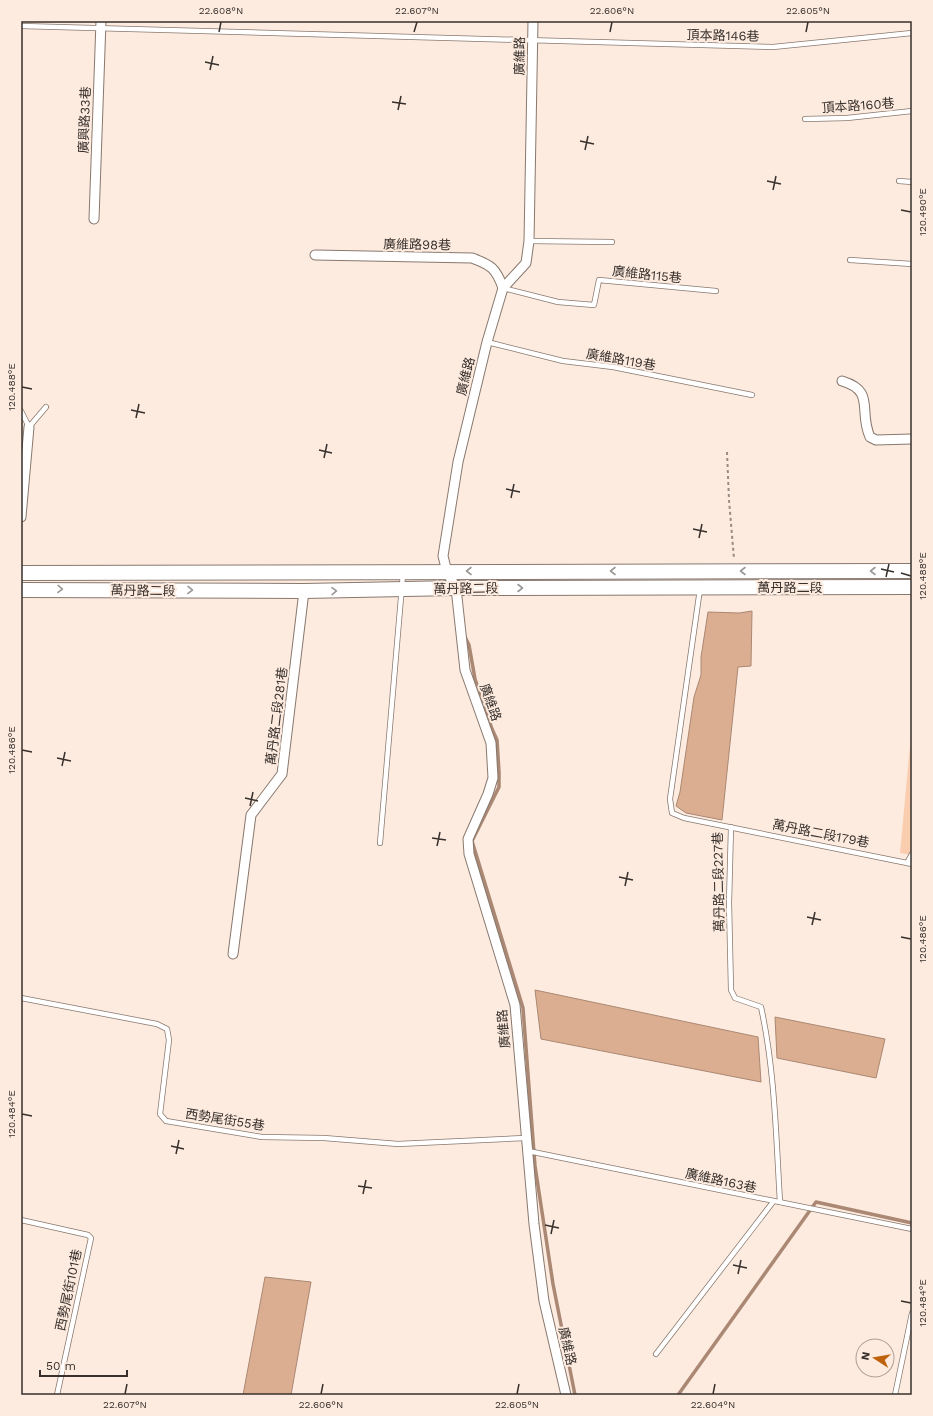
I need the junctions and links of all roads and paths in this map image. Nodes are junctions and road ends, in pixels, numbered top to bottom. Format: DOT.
graph roads {
  1 [pos="533,21"];
  2 [pos="100,25"];
  3 [pos="21,26"];
  4 [pos="912,33"];
  5 [pos="532,41"];
  6 [pos="912,111"];
  7 [pos="805,119"];
  8 [pos="899,181"];
  9 [pos="912,182"];
  10 [pos="94,219"];
  11 [pos="529,241"];
  12 [pos="612,242"];
  13 [pos="315,255"];
  14 [pos="850,260"];
  15 [pos="912,264"];
  16 [pos="503,288"];
  17 [pos="716,291"];
  18 [pos="487,342"];
  19 [pos="842,381"];
  20 [pos="752,396"];
  21 [pos="46,407"];
  22 [pos="21,412"];
  23 [pos="29,427"];
  24 [pos="912,439"];
  25 [pos="728,452"];
  26 [pos="21,517"];
  27 [pos="912,570"];
  28 [pos="735,571"];
  29 [pos="403,572"];
  30 [pos="447,572"];
  31 [pos="21,573"];
  32 [pos="700,587"];
  33 [pos="912,587"];
  34 [pos="456,588"];
  35 [pos="401,589"];
  36 [pos="21,590"];
  37 [pos="304,591"];
  38 [pos="731,827"];
  39 [pos="380,843"];
  40 [pos="912,854"];
  41 [pos="907,863"];
  42 [pos="912,864"];
  43 [pos="233,954"];
  44 [pos="21,998"];
  45 [pos="526,1138"];
  46 [pos="526,1150"];
  47 [pos="773,1202"];
  48 [pos="780,1202"];
  49 [pos="21,1220"];
  50 [pos="912,1229"];
  51 [pos="912,1313"];
  52 [pos="656,1354"];
  53 [pos="57,1395"];
  54 [pos="566,1395"];
  55 [pos="895,1395"];
  1 -- 5 [label="street, 廣維路"];
  2 -- 3 [label="lane, 頂本路146巷"];
  2 -- 5 [label="lane, 頂本路146巷"];
  2 -- 10 [label="street, 廣興路33巷"];
  4 -- 5 [label="lane, 頂本路146巷"];
  5 -- 11 [label="street, 廣維路"];
  6 -- 7 [label="lane, 頂本路160巷"];
  8 -- 9 [label="lane"];
  11 -- 12 [label="lane"];
  11 -- 16 [label="street, 廣維路"];
  13 -- 16 [label="street, 廣維路98巷"];
  14 -- 15 [label="lane"];
  16 -- 17 [label="lane, 廣維路115巷"];
  16 -- 18 [label="street, 廣維路"];
  18 -- 20 [label="lane, 廣維路119巷"];
  18 -- 30 [label="street, 廣維路"];
  19 -- 24 [label="street"];
  21 -- 23 [label="lane"];
  22 -- 23 [label="lane"];
  23 -- 26 [label="street"];
  25 -- 28 [label="path"];
  27 -- 28 [label="main road, 萬丹路二段, one-way"];
  28 -- 30 [label="main road, 萬丹路二段, one-way"];
  29 -- 30 [label="main road, 萬丹路二段"];
  29 -- 31 [label="main road, 萬丹路二段"];
  29 -- 35 [label="lane"];
  30 -- 34 [label="street, 廣維路"];
  32 -- 33 [label="main road, 萬丹路二段"];
  34 -- 32 [label="main road, 萬丹路二段, one-way"];
  32 -- 38 [label="lane, 萬丹路二段227巷"];
  34 -- 35 [label="main road, 萬丹路二段"];
  34 -- 45 [label="street, 廣維路"];
  37 -- 35 [label="main road, 萬丹路二段, one-way"];
  35 -- 39 [label="lane"];
  36 -- 37 [label="main road, 萬丹路二段, one-way"];
  37 -- 43 [label="street, 萬丹路二段281巷"];
  38 -- 41 [label="lane, 萬丹路二段179巷"];
  38 -- 48 [label="lane, 萬丹路二段227巷"];
  40 -- 41 [label="lane"];
  41 -- 42 [label="lane, 萬丹路二段179巷"];
  44 -- 45 [label="lane, 西勢尾街55巷"];
  45 -- 46 [label="street, 廣維路"];
  46 -- 47 [label="lane, 廣維路163巷"];
  46 -- 54 [label="street, 廣維路"];
  47 -- 48 [label="lane, 廣維路163巷"];
  47 -- 52 [label="lane"];
  48 -- 50 [label="lane, 廣維路163巷"];
  49 -- 53 [label="lane, 西勢尾街101巷"];
  51 -- 55 [label="lane"];
}
